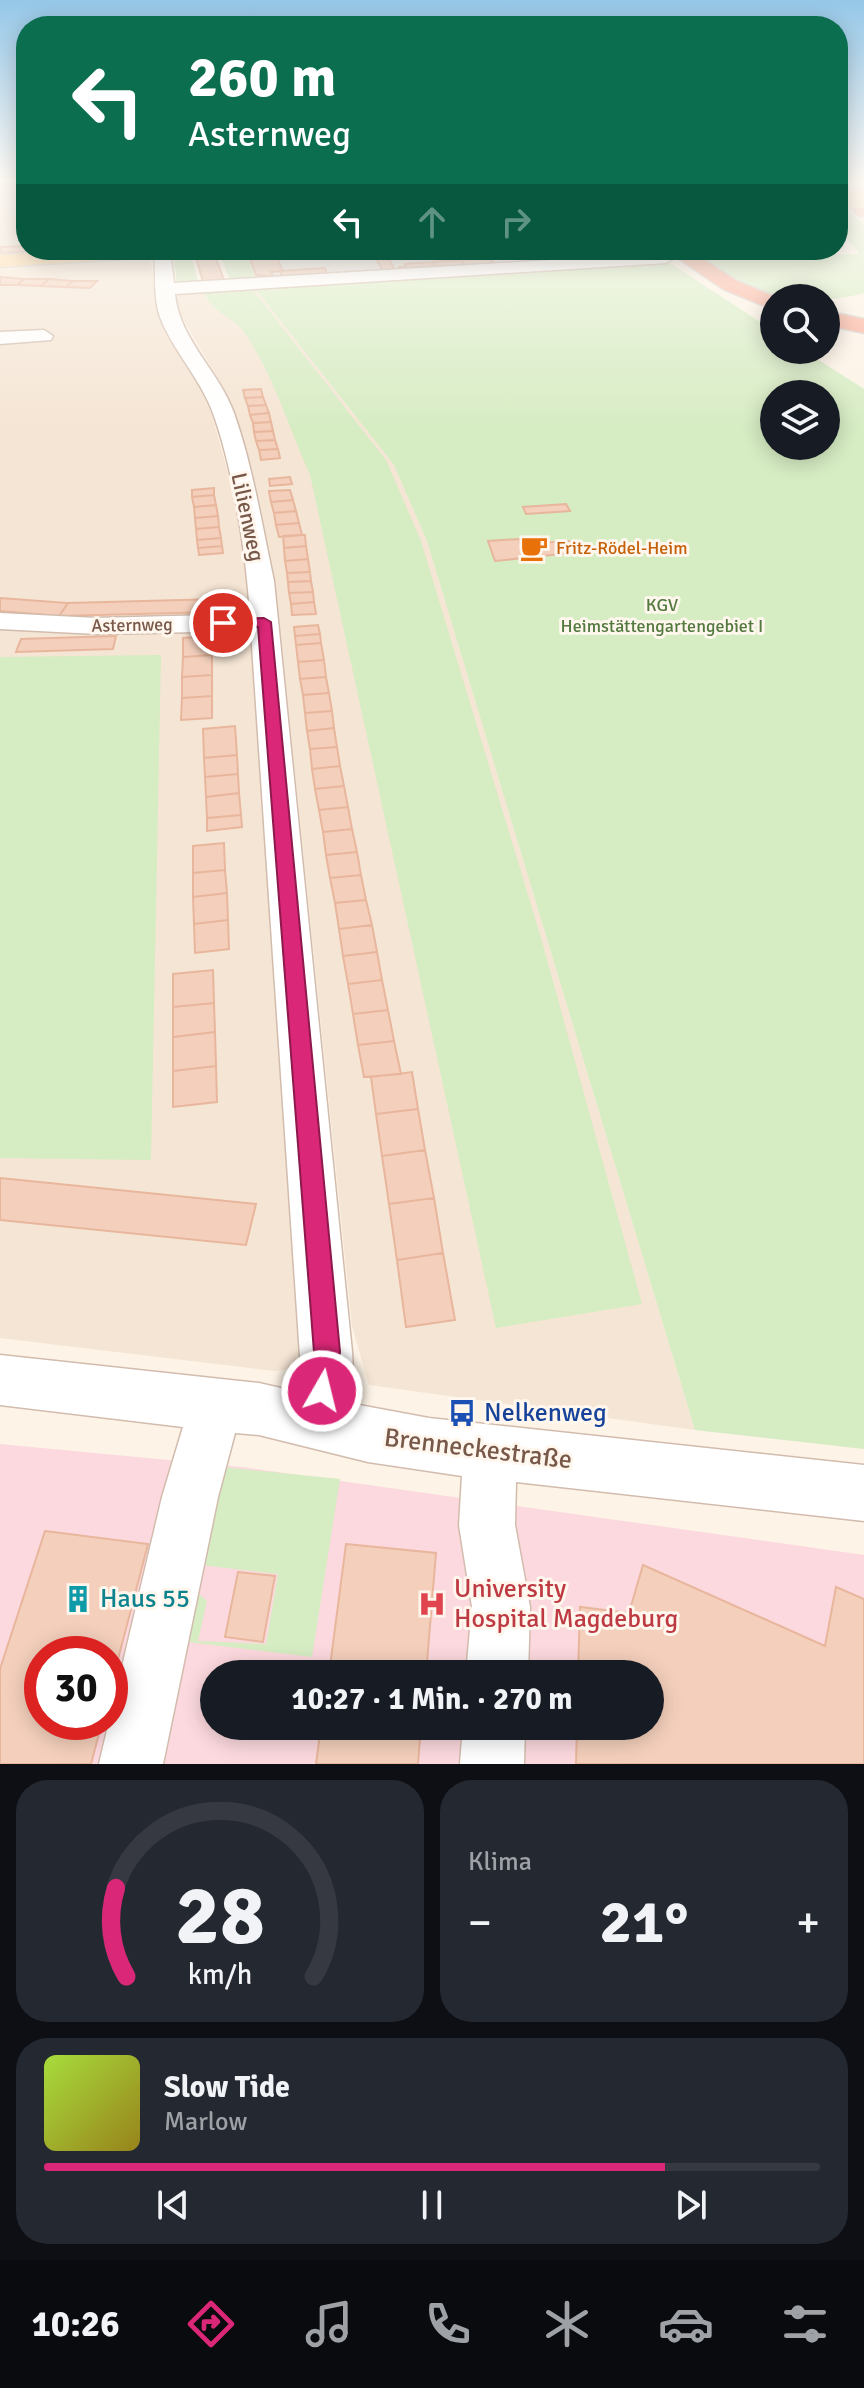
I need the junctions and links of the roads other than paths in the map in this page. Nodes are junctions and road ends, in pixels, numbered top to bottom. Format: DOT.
graph roads {
  1 [pos="155,264"];
  2 [pos="373,264"];
  3 [pos="499,264"];
  4 [pos="534,264"];
  5 [pos="559,264"];
  6 [pos="691,264"];
  7 [pos="379,276"];
  8 [pos="143,285"];
  9 [pos="730,285"];
  10 [pos="760,293"];
  11 [pos="760,298"];
  12 [pos="840,300"];
  13 [pos="849,300"];
  14 [pos="840,321"];
  15 [pos="864,326"];
  16 [pos="44,336"];
  17 [pos="0,338"];
  18 [pos="0,621"];
  19 [pos="264,622"];
  20 [pos="0,1380"];
  21 [pos="216,1405"];
  22 [pos="311,1420"];
  23 [pos="490,1452"];
  24 [pos="864,1493"];
  25 [pos="498,1660"];
  26 [pos="493,1740"];
  27 [pos="131,1764"];
  28 [pos="492,1764"];
  1 -- 8 [label="street, Lilienweg"];
  2 -- 7 [label="street"];
  3 -- 7 [label="street"];
  4 -- 5 [label="street"];
  6 -- 9 [label="highway"];
  7 -- 8 [label="street"];
  8 -- 19 [label="street, Lilienweg"];
  9 -- 10 [label="highway"];
  9 -- 11 [label="highway"];
  12 -- 13 [label="highway"];
  14 -- 15 [label="highway"];
  16 -- 17 [label="street"];
  18 -- 19 [label="street, Asternweg"];
  19 -- 22 [label="street, Lilienweg"];
  20 -- 21 [label="street, Brenneckestraße"];
  21 -- 22 [label="street, Brenneckestraße"];
  21 -- 27 [label="street"];
  22 -- 23 [label="street, Brenneckestraße"];
  23 -- 24 [label="street, Brenneckestraße"];
  23 -- 25 [label="street"];
  26 -- 28 [label="street"];
}
